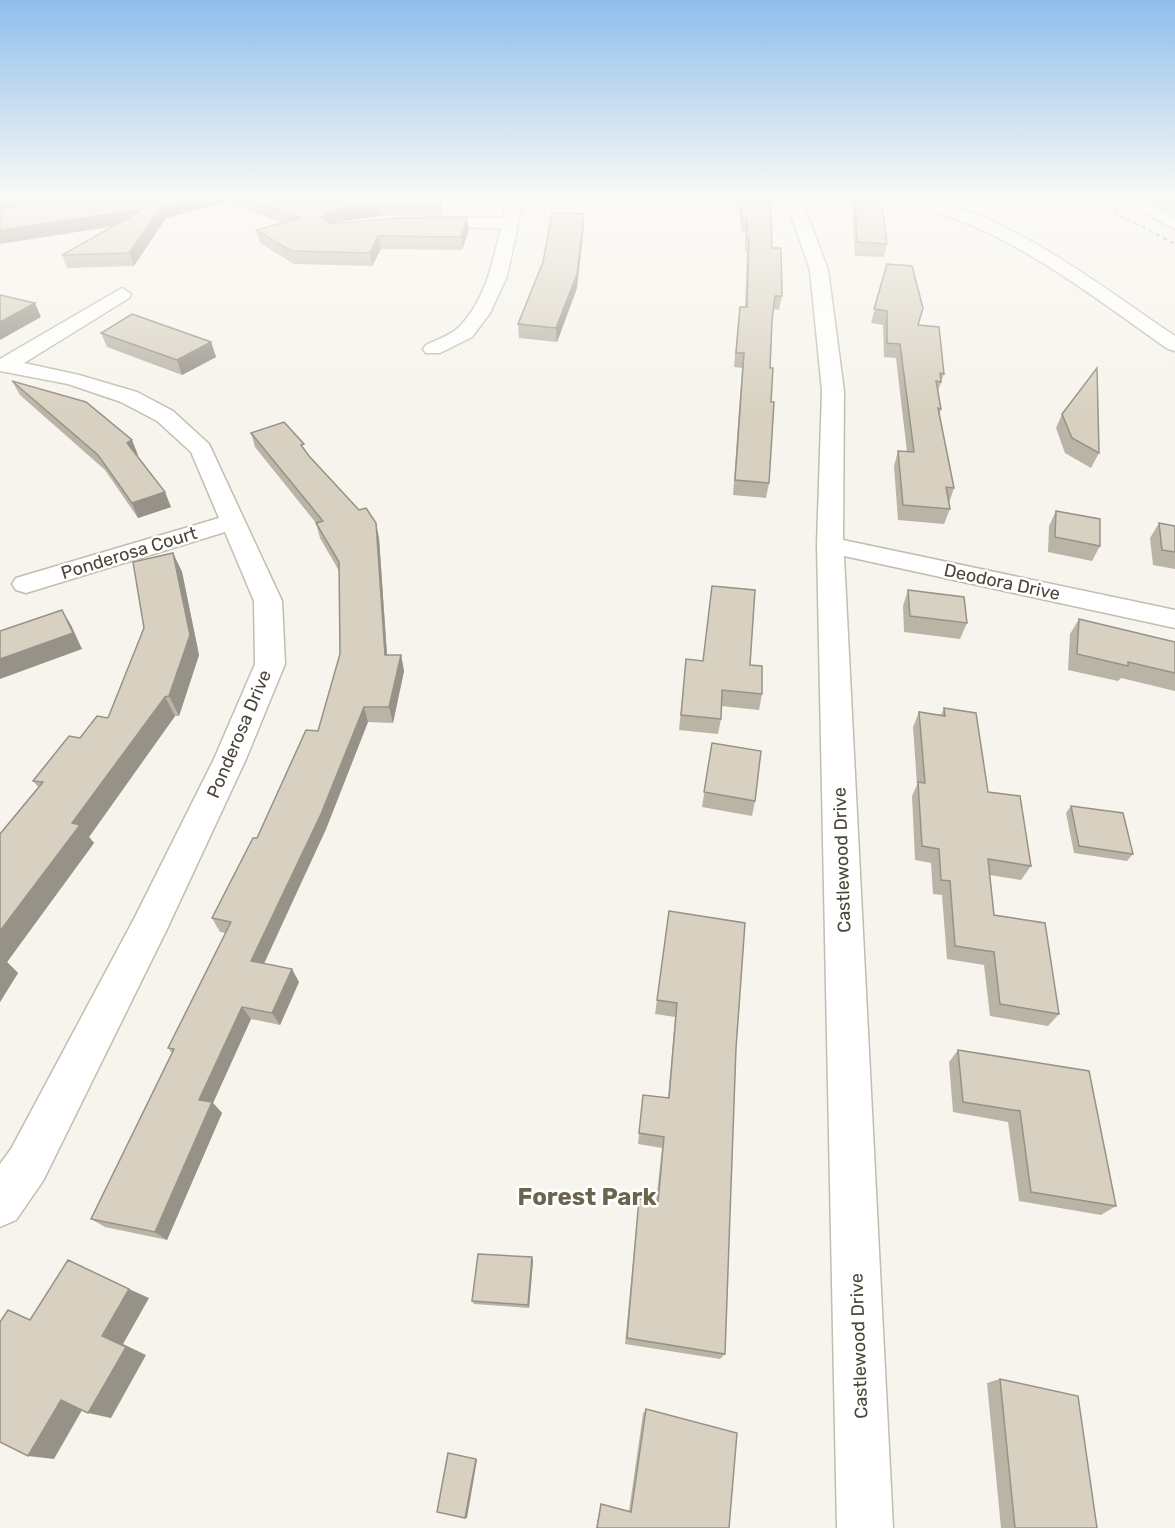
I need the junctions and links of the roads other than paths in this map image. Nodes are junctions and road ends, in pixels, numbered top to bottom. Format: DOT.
graph roads {
  1 [pos="499,268"];
  2 [pos="818,268"];
  3 [pos="1056,268"];
  4 [pos="122,294"];
  5 [pos="1175,345"];
  6 [pos="433,349"];
  7 [pos="3,366"];
  8 [pos="232,522"];
  9 [pos="830,545"];
  10 [pos="26,584"];
  11 [pos="1175,619"];
  12 [pos="0,1204"];
  13 [pos="865,1528"];
  1 -- 6 [label="street"];
  2 -- 9 [label="street, Castlewood Drive"];
  3 -- 5 [label="street"];
  4 -- 7 [label="street"];
  7 -- 8 [label="street, Ponderosa Drive"];
  8 -- 10 [label="street, Ponderosa Court"];
  8 -- 12 [label="street, Ponderosa Drive"];
  9 -- 11 [label="street, Deodora Drive"];
  9 -- 13 [label="street, Castlewood Drive"];
}
